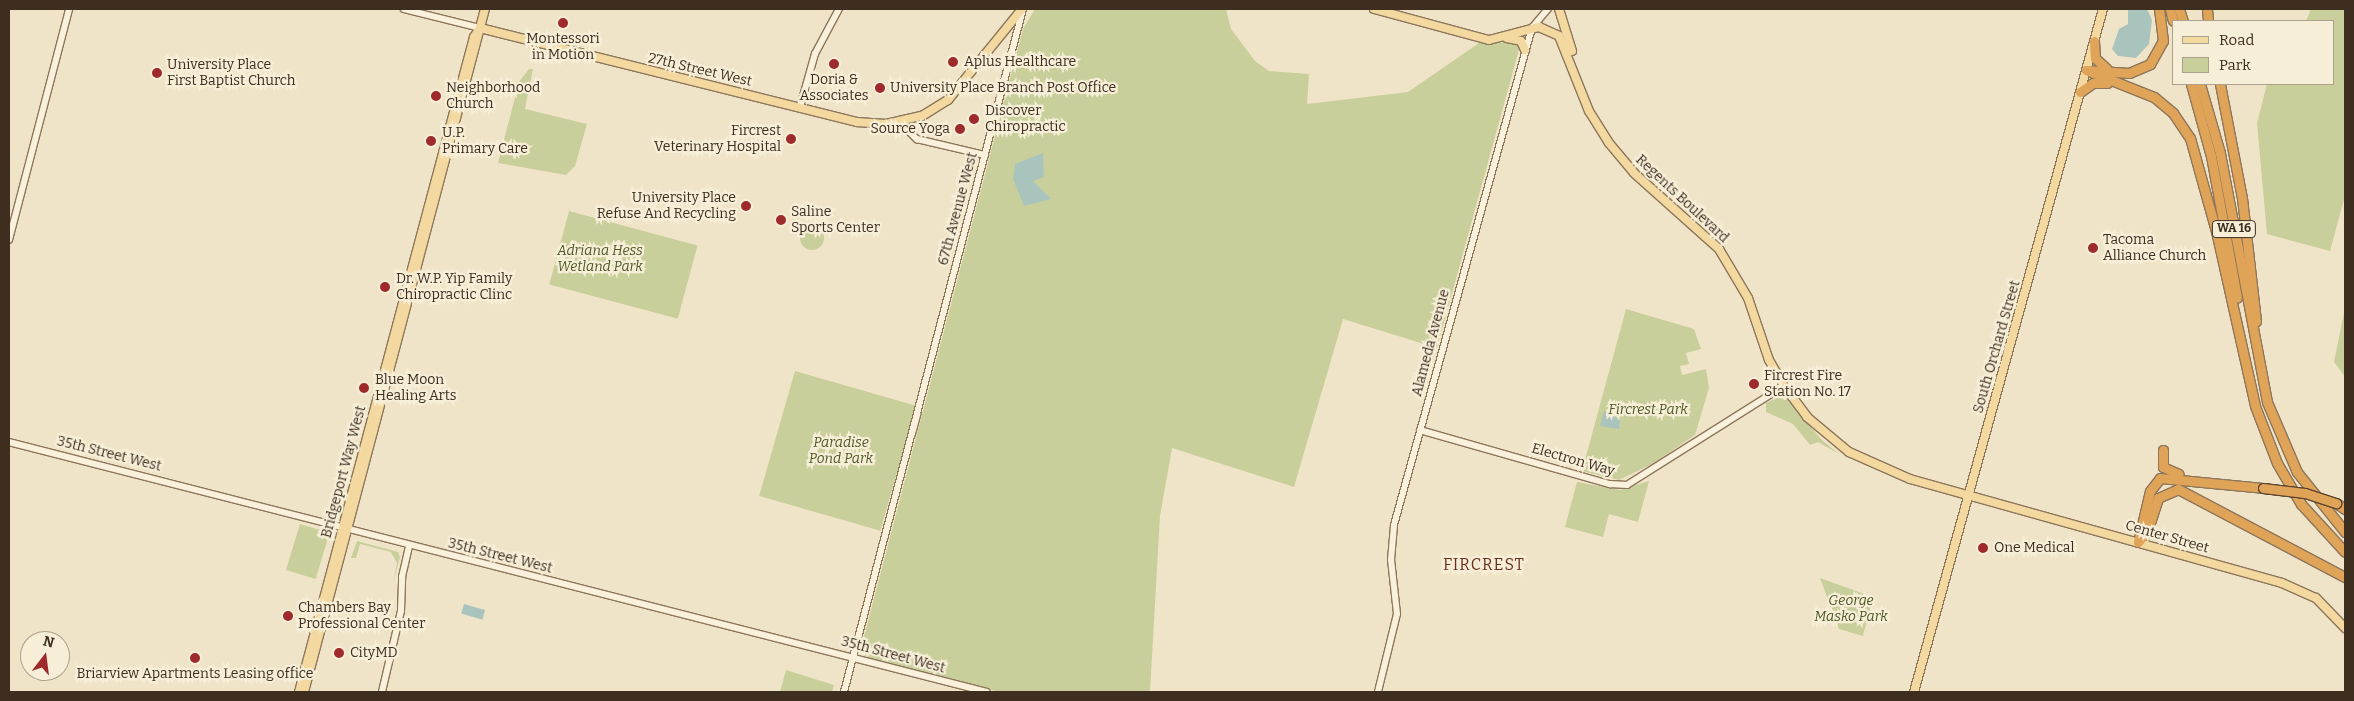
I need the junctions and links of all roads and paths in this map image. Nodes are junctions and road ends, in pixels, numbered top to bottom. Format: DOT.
graph roads {
  1 [pos="69,9"];
  2 [pos="404,9"];
  3 [pos="485,9"];
  4 [pos="839,9"];
  5 [pos="1023,9"];
  6 [pos="1374,9"];
  7 [pos="1548,9"];
  8 [pos="1559,9"];
  9 [pos="2103,9"];
  10 [pos="2159,9"];
  11 [pos="480,28"];
  12 [pos="1532,28"];
  13 [pos="1506,38"];
  14 [pos="2094,41"];
  15 [pos="1525,50"];
  16 [pos="2088,66"];
  17 [pos="1573,71"];
  18 [pos="2112,71"];
  19 [pos="2124,85"];
  20 [pos="2191,85"];
  21 [pos="2200,85"];
  22 [pos="2220,85"];
  23 [pos="2080,92"];
  24 [pos="800,107"];
  25 [pos="901,122"];
  26 [pos="2068,137"];
  27 [pos="984,155"];
  28 [pos="9,240"];
  29 [pos="2243,347"];
  30 [pos="2262,376"];
  31 [pos="1784,386"];
  32 [pos="1420,430"];
  33 [pos="9,442"];
  34 [pos="2164,450"];
  35 [pos="2191,479"];
  36 [pos="1968,495"];
  37 [pos="2345,508"];
  38 [pos="345,530"];
  39 [pos="2345,532"];
  40 [pos="2138,542"];
  41 [pos="409,546"];
  42 [pos="2345,552"];
  43 [pos="2345,577"];
  44 [pos="2345,628"];
  45 [pos="854,657"];
  46 [pos="298,692"];
  47 [pos="304,692"];
  48 [pos="382,692"];
  49 [pos="844,692"];
  50 [pos="987,692"];
  51 [pos="1378,692"];
  52 [pos="1914,692"];
  1 -- 28 [label="street"];
  2 -- 11 [label="street, 27th Street West"];
  3 -- 11 [label="main road, Bridgeport Way West"];
  4 -- 24 [label="street"];
  5 -- 25 [label="main road"];
  5 -- 27 [label="street, 67th Avenue West"];
  6 -- 13 [label="main road"];
  7 -- 12 [label="street, Alameda Avenue"];
  8 -- 17 [label="main road"];
  9 -- 14 [label="main road, South Orchard Street"];
  10 -- 18 [label="highway"];
  11 -- 24 [label="main road, 27th Street West"];
  11 -- 38 [label="main road, Bridgeport Way West"];
  12 -- 13 [label="main road"];
  12 -- 15 [label="street, Alameda Avenue"];
  12 -- 17 [label="main road, Regents Boulevard"];
  13 -- 15 [label="main road"];
  14 -- 16 [label="main road, South Orchard Street"];
  14 -- 18 [label="highway"];
  15 -- 32 [label="street, Alameda Avenue"];
  16 -- 18 [label="highway"];
  16 -- 19 [label="highway"];
  16 -- 23 [label="main road, South Orchard Street"];
  16 -- 26 [label="main road"];
  17 -- 31 [label="main road, Regents Boulevard"];
  19 -- 23 [label="highway"];
  19 -- 29 [label="highway"];
  20 -- 29 [label="highway, WA 16"];
  21 -- 30 [label="highway, WA 16"];
  22 -- 30 [label="highway"];
  23 -- 26 [label="main road, South Orchard Street"];
  24 -- 25 [label="main road, 27th Street West"];
  25 -- 27 [label="street"];
  26 -- 36 [label="main road, South Orchard Street"];
  27 -- 45 [label="street, 67th Avenue West"];
  29 -- 42 [label="highway, WA 16"];
  30 -- 39 [label="highway, WA 16"];
  31 -- 32 [label="street, Electron Way"];
  31 -- 36 [label="main road, Regents Boulevard"];
  32 -- 51 [label="street, Alameda Avenue"];
  33 -- 38 [label="street, 35th Street West"];
  34 -- 35 [label="highway"];
  35 -- 37 [label="highway, bridge"];
  35 -- 40 [label="highway"];
  36 -- 40 [label="main road, Center Street"];
  36 -- 52 [label="main road, South Orchard Street"];
  38 -- 41 [label="street, 35th Street West"];
  38 -- 46 [label="main road, Bridgeport Way West"];
  38 -- 47 [label="main road, Bridgeport Way West"];
  40 -- 43 [label="highway"];
  40 -- 44 [label="main road, Center Street"];
  41 -- 45 [label="street, 35th Street West"];
  41 -- 48 [label="street"];
  45 -- 49 [label="street, 67th Avenue West"];
  45 -- 50 [label="street, 35th Street West"];
}
